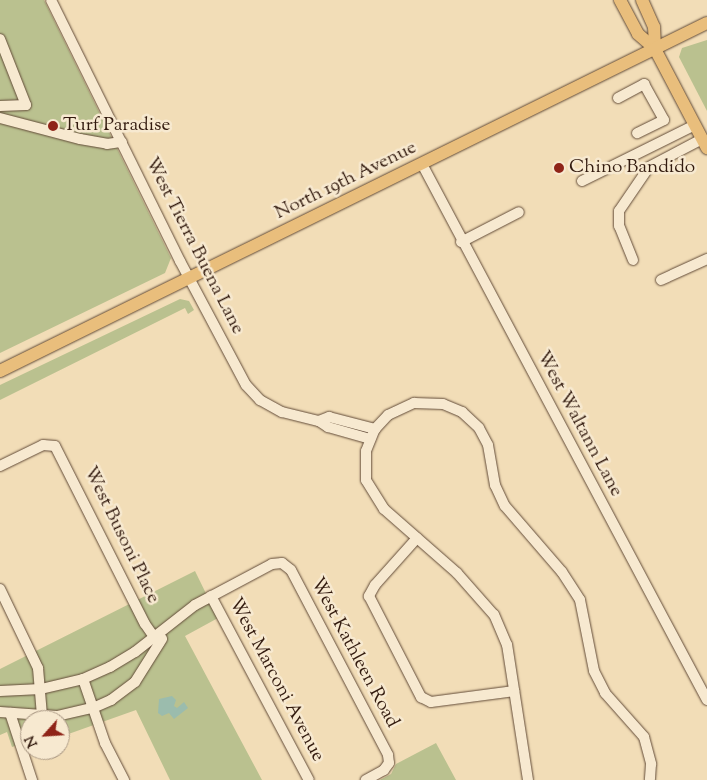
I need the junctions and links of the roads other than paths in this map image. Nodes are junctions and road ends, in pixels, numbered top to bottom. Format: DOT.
graph roads {
  1 [pos="51,0"];
  2 [pos="620,0"];
  3 [pos="642,0"];
  4 [pos="707,24"];
  5 [pos="0,39"];
  6 [pos="656,50"];
  7 [pos="618,98"];
  8 [pos="0,106"];
  9 [pos="0,118"];
  10 [pos="695,125"];
  11 [pos="638,133"];
  12 [pos="122,142"];
  13 [pos="705,144"];
  14 [pos="422,164"];
  15 [pos="582,181"];
  16 [pos="519,212"];
  17 [pos="461,242"];
  18 [pos="707,259"];
  19 [pos="633,260"];
  20 [pos="189,278"];
  21 [pos="661,280"];
  22 [pos="0,371"];
  23 [pos="372,434"];
  24 [pos="0,466"];
  25 [pos="417,538"];
  26 [pos="0,589"];
  27 [pos="211,596"];
  28 [pos="156,640"];
  29 [pos="83,679"];
  30 [pos="41,689"];
  31 [pos="0,691"];
  32 [pos="514,691"];
  33 [pos="707,700"];
  34 [pos="93,708"];
  35 [pos="42,710"];
  36 [pos="5,712"];
  37 [pos="20,714"];
  38 [pos="70,714"];
  39 [pos="32,780"];
  40 [pos="124,780"];
  41 [pos="309,780"];
  42 [pos="366,780"];
  43 [pos="528,780"];
  44 [pos="650,780"];
  1 -- 12 [label="street, West Tierra Buena Lane"];
  2 -- 6 [label="main road"];
  3 -- 6 [label="main road"];
  4 -- 6 [label="main road, North 19th Avenue"];
  5 -- 8 [label="street"];
  6 -- 10 [label="main road"];
  6 -- 14 [label="main road, North 19th Avenue"];
  7 -- 11 [label="street"];
  9 -- 12 [label="street"];
  10 -- 13 [label="main road"];
  10 -- 15 [label="street"];
  12 -- 20 [label="street, West Tierra Buena Lane"];
  13 -- 19 [label="street"];
  14 -- 17 [label="street, West Waltann Lane"];
  14 -- 20 [label="main road, North 19th Avenue"];
  16 -- 17 [label="street"];
  17 -- 33 [label="street, West Waltann Lane"];
  18 -- 21 [label="street"];
  20 -- 22 [label="main road, North 19th Avenue"];
  20 -- 23 [label="street, West Tierra Buena Lane"];
  23 -- 25 [label="street"];
  23 -- 44 [label="street"];
  24 -- 28 [label="street, West Busoni Place"];
  25 -- 32 [label="street"];
  25 -- 32 [label="street"];
  26 -- 30 [label="street"];
  27 -- 28 [label="street"];
  27 -- 41 [label="street, West Marconi Avenue"];
  27 -- 42 [label="street, West Kathleen Road"];
  28 -- 29 [label="street"];
  28 -- 34 [label="street"];
  29 -- 30 [label="street"];
  29 -- 34 [label="street"];
  30 -- 31 [label="street"];
  30 -- 35 [label="street"];
  32 -- 43 [label="street"];
  34 -- 38 [label="street"];
  34 -- 40 [label="street"];
  36 -- 37 [label="street"];
  36 -- 39 [label="street"];
}
